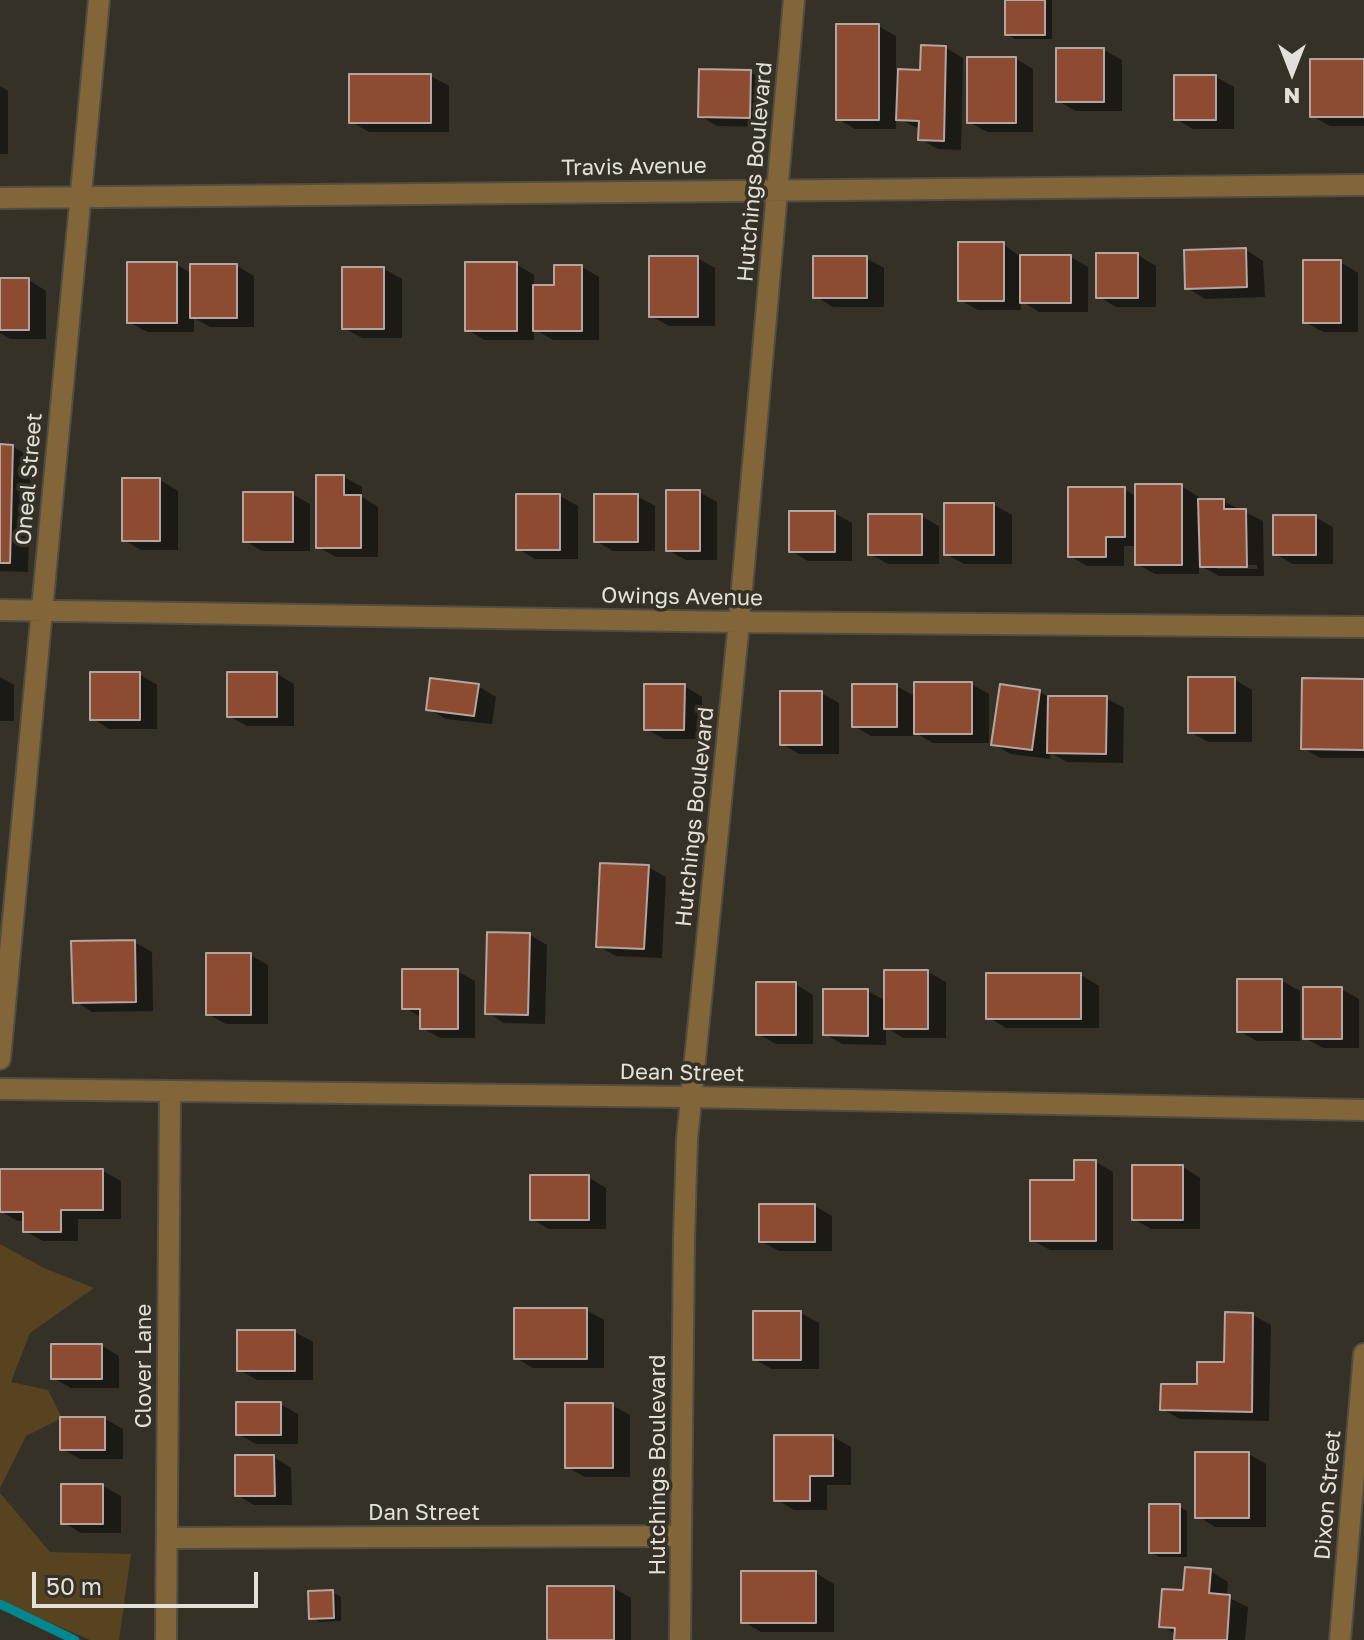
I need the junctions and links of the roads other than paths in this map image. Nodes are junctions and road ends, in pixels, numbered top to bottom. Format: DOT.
graph roads {
  1 [pos="99,0"];
  2 [pos="794,0"];
  3 [pos="1364,185"];
  4 [pos="778,190"];
  5 [pos="80,197"];
  6 [pos="0,198"];
  7 [pos="0,610"];
  8 [pos="40,611"];
  9 [pos="739,622"];
  10 [pos="1364,627"];
  11 [pos="0,1059"];
  12 [pos="0,1089"];
  13 [pos="170,1092"];
  14 [pos="690,1097"];
  15 [pos="1364,1110"];
  16 [pos="1364,1354"];
  17 [pos="681,1536"];
  18 [pos="167,1538"];
  19 [pos="166,1640"];
  20 [pos="680,1640"];
  21 [pos="1340,1640"];
  1 -- 5 [label="street, Oneal Street"];
  2 -- 4 [label="street, Hutchings Boulevard"];
  3 -- 4 [label="street, Travis Avenue"];
  4 -- 5 [label="street, Travis Avenue"];
  4 -- 9 [label="street, Hutchings Boulevard"];
  5 -- 6 [label="street, Travis Avenue"];
  5 -- 8 [label="street, Oneal Street"];
  7 -- 8 [label="street, Owings Avenue"];
  8 -- 9 [label="street, Owings Avenue"];
  8 -- 11 [label="street, Oneal Street"];
  9 -- 10 [label="street, Owings Avenue"];
  9 -- 14 [label="street, Hutchings Boulevard"];
  12 -- 13 [label="street, Dean Street"];
  13 -- 14 [label="street, Dean Street"];
  13 -- 18 [label="street, Clover Lane"];
  14 -- 15 [label="street, Dean Street"];
  14 -- 17 [label="street, Hutchings Boulevard"];
  16 -- 21 [label="street, Dixon Street"];
  17 -- 18 [label="street, Dan Street"];
  17 -- 20 [label="street, Hutchings Boulevard"];
  18 -- 19 [label="street, Clover Lane"];
}
